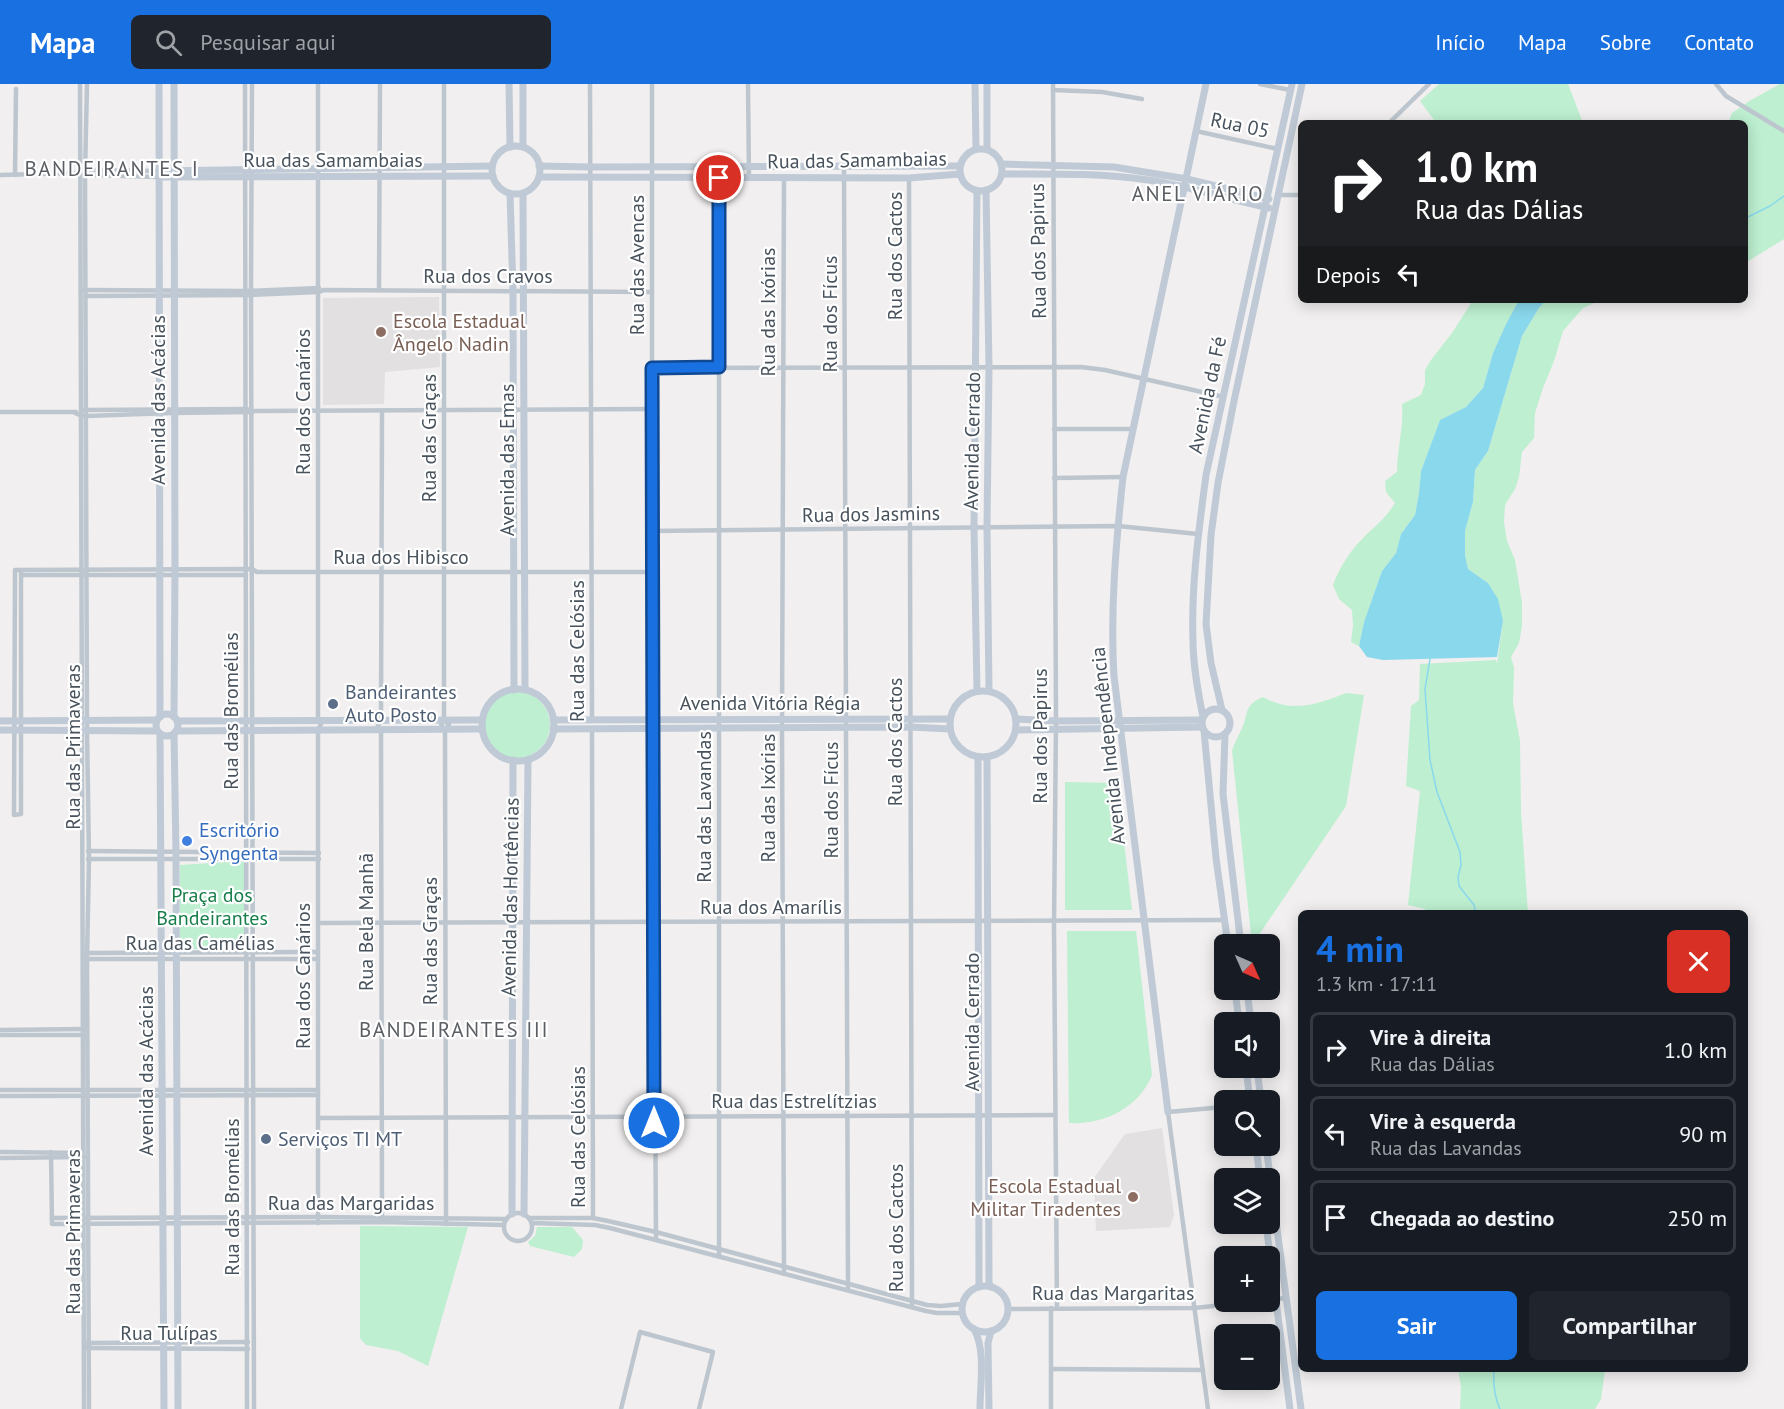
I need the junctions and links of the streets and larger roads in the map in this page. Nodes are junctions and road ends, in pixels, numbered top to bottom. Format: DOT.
graph roads {
  1 [pos="80,84"];
  2 [pos="87,84"];
  3 [pos="159,84"];
  4 [pos="174,84"];
  5 [pos="245,84"];
  6 [pos="252,84"];
  7 [pos="318,84"];
  8 [pos="380,84"];
  9 [pos="444,84"];
  10 [pos="509,84"];
  11 [pos="524,84"];
  12 [pos="590,84"];
  13 [pos="652,84"];
  14 [pos="748,84"];
  15 [pos="975,84"];
  16 [pos="987,84"];
  17 [pos="1206,84"];
  18 [pos="1260,84"];
  19 [pos="1302,84"];
  20 [pos="1429,84"];
  21 [pos="1716,84"];
  22 [pos="1053,87"];
  23 [pos="1291,87"];
  24 [pos="16,89"];
  25 [pos="1142,99"];
  26 [pos="1392,120"];
  27 [pos="1196,131"];
  28 [pos="1784,131"];
  29 [pos="510,147"];
  30 [pos="523,147"];
  31 [pos="976,149"];
  32 [pos="987,149"];
  33 [pos="1278,149"];
  34 [pos="1001,164"];
  35 [pos="1052,165"];
  36 [pos="492,166"];
  37 [pos="539,166"];
  38 [pos="749,166"];
  39 [pos="844,166"];
  40 [pos="590,167"];
  41 [pos="652,167"];
  42 [pos="379,168"];
  43 [pos="444,168"];
  44 [pos="960,170"];
  45 [pos="81,172"];
  46 [pos="248,173"];
  47 [pos="318,173"];
  48 [pos="159,174"];
  49 [pos="174,174"];
  50 [pos="1002,174"];
  51 [pos="1053,174"];
  52 [pos="0,175"];
  53 [pos="15,175"];
  54 [pos="493,176"];
  55 [pos="379,177"];
  56 [pos="444,177"];
  57 [pos="539,177"];
  58 [pos="590,178"];
  59 [pos="652,178"];
  60 [pos="719,178"];
  61 [pos="749,178"];
  62 [pos="784,178"];
  63 [pos="844,178"];
  64 [pos="909,178"];
  65 [pos="1186,183"];
  66 [pos="986,190"];
  67 [pos="977,191"];
  68 [pos="523,193"];
  69 [pos="510,194"];
  70 [pos="1298,195"];
  71 [pos="1278,198"];
  72 [pos="1266,203"];
  73 [pos="1275,209"];
  74 [pos="318,290"];
  75 [pos="379,290"];
  76 [pos="444,291"];
  77 [pos="513,291"];
  78 [pos="524,291"];
  79 [pos="591,292"];
  80 [pos="652,292"];
  81 [pos="83,293"];
  82 [pos="159,293"];
  83 [pos="175,293"];
  84 [pos="248,293"];
  85 [pos="1055,366"];
  86 [pos="719,367"];
  87 [pos="783,367"];
  88 [pos="845,367"];
  89 [pos="910,367"];
  90 [pos="976,367"];
  91 [pos="989,367"];
  92 [pos="652,368"];
  93 [pos="1143,379"];
  94 [pos="1224,397"];
  95 [pos="591,409"];
  96 [pos="653,409"];
  97 [pos="445,410"];
  98 [pos="513,410"];
  99 [pos="524,410"];
  100 [pos="159,411"];
  101 [pos="175,411"];
  102 [pos="249,411"];
  103 [pos="318,411"];
  104 [pos="382,411"];
  105 [pos="0,412"];
  106 [pos="84,413"];
  107 [pos="1054,429"];
  108 [pos="1132,429"];
  109 [pos="1123,477"];
  110 [pos="1054,478"];
  111 [pos="1118,526"];
  112 [pos="987,527"];
  113 [pos="1055,527"];
  114 [pos="910,528"];
  115 [pos="974,528"];
  116 [pos="846,529"];
  117 [pos="719,530"];
  118 [pos="783,530"];
  119 [pos="653,531"];
  120 [pos="1198,534"];
  121 [pos="160,572"];
  122 [pos="175,572"];
  123 [pos="250,572"];
  124 [pos="318,572"];
  125 [pos="382,572"];
  126 [pos="445,572"];
  127 [pos="514,572"];
  128 [pos="524,572"];
  129 [pos="592,572"];
  130 [pos="652,572"];
  131 [pos="85,573"];
  132 [pos="514,690"];
  133 [pos="525,690"];
  134 [pos="977,691"];
  135 [pos="989,691"];
  136 [pos="1222,710"];
  137 [pos="158,718"];
  138 [pos="910,718"];
  139 [pos="175,719"];
  140 [pos="846,719"];
  141 [pos="950,719"];
  142 [pos="1016,719"];
  143 [pos="84,720"];
  144 [pos="381,720"];
  145 [pos="444,720"];
  146 [pos="482,720"];
  147 [pos="553,720"];
  148 [pos="592,720"];
  149 [pos="653,720"];
  150 [pos="719,720"];
  151 [pos="782,720"];
  152 [pos="1056,720"];
  153 [pos="0,721"];
  154 [pos="18,721"];
  155 [pos="249,721"];
  156 [pos="318,721"];
  157 [pos="1120,721"];
  158 [pos="1203,724"];
  159 [pos="910,727"];
  160 [pos="653,728"];
  161 [pos="846,728"];
  162 [pos="482,729"];
  163 [pos="553,729"];
  164 [pos="592,729"];
  165 [pos="719,729"];
  166 [pos="782,729"];
  167 [pos="950,729"];
  168 [pos="1122,729"];
  169 [pos="0,730"];
  170 [pos="18,730"];
  171 [pos="84,730"];
  172 [pos="248,730"];
  173 [pos="318,730"];
  174 [pos="381,730"];
  175 [pos="445,730"];
  176 [pos="1016,730"];
  177 [pos="1056,730"];
  178 [pos="159,732"];
  179 [pos="175,732"];
  180 [pos="1226,734"];
  181 [pos="978,757"];
  182 [pos="987,757"];
  183 [pos="513,760"];
  184 [pos="528,760"];
  185 [pos="82,851"];
  186 [pos="88,851"];
  187 [pos="246,852"];
  188 [pos="253,852"];
  189 [pos="161,855"];
  190 [pos="176,855"];
  191 [pos="319,856"];
  192 [pos="82,859"];
  193 [pos="89,859"];
  194 [pos="250,859"];
  195 [pos="1225,920"];
  196 [pos="910,921"];
  197 [pos="978,921"];
  198 [pos="988,921"];
  199 [pos="1054,921"];
  200 [pos="1145,921"];
  201 [pos="592,922"];
  202 [pos="654,922"];
  203 [pos="720,922"];
  204 [pos="783,922"];
  205 [pos="846,922"];
  206 [pos="318,923"];
  207 [pos="382,923"];
  208 [pos="445,923"];
  209 [pos="512,923"];
  210 [pos="526,923"];
  211 [pos="1227,934"];
  212 [pos="1240,934"];
  213 [pos="318,952"];
  214 [pos="162,955"];
  215 [pos="176,955"];
  216 [pos="85,956"];
  217 [pos="246,956"];
  218 [pos="253,956"];
  219 [pos="318,959"];
  220 [pos="0,1030"];
  221 [pos="85,1032"];
  222 [pos="0,1035"];
  223 [pos="0,1090"];
  224 [pos="176,1092"];
  225 [pos="318,1092"];
  226 [pos="85,1093"];
  227 [pos="163,1093"];
  228 [pos="247,1093"];
  229 [pos="253,1093"];
  230 [pos="0,1096"];
  231 [pos="1214,1108"];
  232 [pos="1168,1112"];
  233 [pos="846,1115"];
  234 [pos="911,1115"];
  235 [pos="979,1115"];
  236 [pos="990,1115"];
  237 [pos="1055,1115"];
  238 [pos="654,1116"];
  239 [pos="720,1116"];
  240 [pos="784,1116"];
  241 [pos="446,1117"];
  242 [pos="512,1117"];
  243 [pos="525,1117"];
  244 [pos="593,1117"];
  245 [pos="318,1118"];
  246 [pos="382,1118"];
  247 [pos="0,1152"];
  248 [pos="51,1155"];
  249 [pos="85,1155"];
  250 [pos="1267,1156"];
  251 [pos="0,1158"];
  252 [pos="89,1217"];
  253 [pos="52,1218"];
  254 [pos="82,1218"];
  255 [pos="528,1218"];
  256 [pos="593,1218"];
  257 [pos="508,1219"];
  258 [pos="163,1220"];
  259 [pos="176,1220"];
  260 [pos="318,1220"];
  261 [pos="382,1220"];
  262 [pos="247,1221"];
  263 [pos="254,1221"];
  264 [pos="446,1221"];
  265 [pos="82,1224"];
  266 [pos="89,1224"];
  267 [pos="656,1232"];
  268 [pos="656,1239"];
  269 [pos="720,1249"];
  270 [pos="719,1256"];
  271 [pos="784,1266"];
  272 [pos="784,1274"];
  273 [pos="848,1284"];
  274 [pos="979,1287"];
  275 [pos="991,1287"];
  276 [pos="848,1290"];
  277 [pos="1286,1298"];
  278 [pos="1280,1299"];
  279 [pos="912,1304"];
  280 [pos="962,1304"];
  281 [pos="1214,1306"];
  282 [pos="1054,1308"];
  283 [pos="1194,1308"];
  284 [pos="1008,1309"];
  285 [pos="1274,1312"];
  286 [pos="962,1313"];
  287 [pos="974,1329"];
  288 [pos="991,1331"];
  289 [pos="247,1342"];
  290 [pos="254,1345"];
  291 [pos="86,1346"];
  292 [pos="164,1346"];
  293 [pos="177,1346"];
  294 [pos="247,1349"];
  295 [pos="1051,1369"];
  296 [pos="1203,1370"];
  297 [pos="84,1409"];
  298 [pos="89,1409"];
  299 [pos="164,1409"];
  300 [pos="178,1409"];
  301 [pos="247,1409"];
  302 [pos="254,1409"];
  303 [pos="621,1409"];
  304 [pos="699,1409"];
  305 [pos="980,1409"];
  306 [pos="989,1409"];
  307 [pos="1051,1409"];
  308 [pos="1208,1409"];
  309 [pos="1290,1409"];
  310 [pos="1301,1409"];
  1 -- 45 [label="street, Rua das Primaveras"];
  2 -- 45 [label="street, Rua das Primaveras"];
  3 -- 48 [label="street, Avenida das Acácias"];
  4 -- 49 [label="street, Avenida das Acácias"];
  5 -- 46 [label="street, Rua das Bromélias"];
  6 -- 46 [label="street, Rua das Bromélias"];
  7 -- 47 [label="street, Rua dos Canários"];
  8 -- 42 [label="street"];
  9 -- 43 [label="street, Rua das Graças"];
  10 -- 29 [label="street"];
  11 -- 30 [label="street"];
  12 -- 40 [label="street, Rua das Celósias"];
  13 -- 41 [label="street, Rua das Avencas"];
  14 -- 38 [label="street"];
  15 -- 31 [label="street"];
  16 -- 32 [label="street"];
  17 -- 27 [label="street, Avenida Independência"];
  18 -- 23 [label="street"];
  19 -- 71 [label="street, Avenida da Fé"];
  20 -- 26 [label="street"];
  21 -- 28 [label="street"];
  22 -- 25 [label="street"];
  22 -- 35 [label="street, Rua dos Papirus"];
  23 -- 33 [label="street, Avenida da Fé"];
  24 -- 53 [label="street"];
  27 -- 33 [label="street, Rua 05"];
  27 -- 65 [label="street, Avenida Independência"];
  29 -- 30 [label="street"];
  29 -- 36 [label="street"];
  30 -- 37 [label="street"];
  31 -- 32 [label="street"];
  31 -- 44 [label="street"];
  32 -- 34 [label="street"];
  33 -- 72 [label="street, Avenida da Fé"];
  34 -- 35 [label="street"];
  34 -- 50 [label="street"];
  35 -- 51 [label="street, Rua dos Papirus"];
  35 -- 65 [label="street"];
  36 -- 43 [label="street, Rua das Samambaias"];
  36 -- 54 [label="street"];
  37 -- 40 [label="street, Rua das Samambaias"];
  37 -- 57 [label="street"];
  38 -- 39 [label="street, Rua das Samambaias"];
  38 -- 41 [label="street, Rua das Samambaias"];
  38 -- 61 [label="street"];
  39 -- 44 [label="street, Rua das Samambaias"];
  39 -- 63 [label="street, Rua dos Fícus"];
  40 -- 41 [label="street, Rua das Samambaias"];
  40 -- 58 [label="street, Rua das Celósias"];
  41 -- 59 [label="street, Rua das Avencas"];
  42 -- 43 [label="street, Rua das Samambaias"];
  42 -- 47 [label="street, Rua das Samambaias"];
  42 -- 55 [label="street"];
  43 -- 56 [label="street, Rua das Graças"];
  44 -- 64 [label="street, Rua das Samambaias"];
  44 -- 67 [label="street"];
  45 -- 48 [label="street"];
  45 -- 53 [label="street"];
  45 -- 81 [label="street, Rua das Primaveras"];
  46 -- 47 [label="street, Rua das Samambaias"];
  46 -- 49 [label="street, Rua das Samambaias"];
  46 -- 84 [label="street, Rua das Bromélias"];
  47 -- 55 [label="street, Rua das Samambaias"];
  47 -- 74 [label="street, Rua dos Canários"];
  48 -- 49 [label="street, Rua das Samambaias"];
  48 -- 82 [label="street, Avenida das Acácias"];
  49 -- 83 [label="street, Avenida das Acácias"];
  50 -- 51 [label="street"];
  50 -- 66 [label="street"];
  51 -- 65 [label="street"];
  51 -- 85 [label="street, Rua dos Papirus"];
  52 -- 53 [label="street"];
  54 -- 56 [label="street, Rua das Samambaias"];
  54 -- 69 [label="street"];
  55 -- 56 [label="street, Rua das Samambaias"];
  55 -- 75 [label="street"];
  56 -- 76 [label="street, Rua das Graças"];
  57 -- 58 [label="street, Rua das Samambaias"];
  57 -- 68 [label="street"];
  58 -- 59 [label="street, Rua das Samambaias"];
  58 -- 79 [label="street, Rua das Celósias"];
  59 -- 60 [label="street, Rua das Samambaias"];
  59 -- 80 [label="street, Rua das Avencas"];
  60 -- 61 [label="street, Rua das Samambaias"];
  60 -- 86 [label="street, Rua das Lavandas"];
  61 -- 62 [label="street, Rua das Samambaias"];
  62 -- 63 [label="street, Rua das Samambaias"];
  62 -- 87 [label="street, Rua das Ixórias"];
  63 -- 64 [label="street, Rua das Samambaias"];
  63 -- 88 [label="street, Rua dos Fícus"];
  64 -- 89 [label="street, Rua dos Cactos"];
  65 -- 72 [label="street"];
  65 -- 93 [label="street, Avenida Independência"];
  66 -- 67 [label="street"];
  66 -- 91 [label="street, Avenida Cerrado"];
  67 -- 90 [label="street, Avenida Cerrado"];
  68 -- 69 [label="street"];
  68 -- 78 [label="street, Avenida das Emas"];
  69 -- 77 [label="street, Avenida das Emas"];
  70 -- 71 [label="street"];
  71 -- 72 [label="street"];
  71 -- 73 [label="street, Avenida da Fé"];
  72 -- 73 [label="street"];
  72 -- 94 [label="street, Avenida da Fé"];
  73 -- 136 [label="street, Avenida da Fé"];
  74 -- 75 [label="street, Rua dos Cravos"];
  74 -- 84 [label="street, Rua dos Cravos"];
  74 -- 103 [label="street, Rua dos Canários"];
  75 -- 76 [label="street, Rua dos Cravos"];
  76 -- 77 [label="street, Rua dos Cravos"];
  76 -- 97 [label="street, Rua das Graças"];
  77 -- 78 [label="street, Rua dos Cravos"];
  77 -- 98 [label="street, Avenida das Emas"];
  78 -- 79 [label="street, Rua dos Cravos"];
  78 -- 99 [label="street, Avenida das Emas"];
  79 -- 80 [label="street, Rua dos Cravos"];
  79 -- 95 [label="street, Rua das Celósias"];
  80 -- 92 [label="street, Rua das Avencas"];
  81 -- 82 [label="street, Rua dos Cravos"];
  81 -- 106 [label="street, Rua das Primaveras"];
  82 -- 83 [label="street, Rua dos Cravos"];
  82 -- 100 [label="street, Avenida das Acácias"];
  83 -- 84 [label="street, Rua dos Cravos"];
  83 -- 101 [label="street, Avenida das Acácias"];
  84 -- 102 [label="street, Rua das Bromélias"];
  85 -- 91 [label="street"];
  85 -- 93 [label="street"];
  85 -- 107 [label="street, Rua dos Papirus"];
  86 -- 87 [label="street"];
  86 -- 92 [label="street"];
  86 -- 117 [label="street, Rua das Lavandas"];
  87 -- 88 [label="street"];
  87 -- 118 [label="street, Rua das Ixórias"];
  88 -- 89 [label="street"];
  88 -- 116 [label="street, Rua dos Fícus"];
  89 -- 90 [label="street"];
  89 -- 114 [label="street, Rua dos Cactos"];
  90 -- 91 [label="street"];
  90 -- 115 [label="street, Avenida Cerrado"];
  91 -- 112 [label="street, Avenida Cerrado"];
  92 -- 96 [label="street, Rua das Avencas"];
  93 -- 94 [label="street"];
  93 -- 108 [label="street, Avenida Independência"];
  94 -- 120 [label="street, Avenida da Fé"];
  95 -- 96 [label="street"];
  95 -- 99 [label="street"];
  95 -- 129 [label="street, Rua das Celósias"];
  96 -- 119 [label="street, Rua das Avencas"];
  97 -- 98 [label="street"];
  97 -- 104 [label="street"];
  97 -- 126 [label="street, Rua das Graças"];
  98 -- 99 [label="street"];
  98 -- 127 [label="street, Avenida das Emas"];
  99 -- 128 [label="street, Avenida das Emas"];
  100 -- 101 [label="street"];
  100 -- 106 [label="street"];
  100 -- 121 [label="street, Avenida das Acácias"];
  101 -- 102 [label="street"];
  101 -- 122 [label="street, Avenida das Acácias"];
  102 -- 103 [label="street"];
  102 -- 123 [label="street, Rua das Bromélias"];
  103 -- 104 [label="street"];
  103 -- 124 [label="street, Rua dos Canários"];
  104 -- 125 [label="street"];
  105 -- 106 [label="street"];
  106 -- 131 [label="street, Rua das Primaveras"];
  107 -- 108 [label="street"];
  107 -- 110 [label="street, Rua dos Papirus"];
  108 -- 109 [label="street, Avenida Independência"];
  109 -- 110 [label="street"];
  109 -- 111 [label="street, Avenida Independência"];
  110 -- 113 [label="street, Rua dos Papirus"];
  111 -- 113 [label="street, Rua dos Jasmins"];
  111 -- 120 [label="street, Rua dos Jasmins"];
  111 -- 157 [label="street, Avenida Independência"];
  112 -- 113 [label="street, Rua dos Jasmins"];
  112 -- 115 [label="street, Rua dos Jasmins"];
  112 -- 135 [label="street, Avenida Cerrado"];
  113 -- 152 [label="street, Rua dos Papirus"];
  114 -- 115 [label="street, Rua dos Jasmins"];
  114 -- 116 [label="street, Rua dos Jasmins"];
  114 -- 138 [label="street, Rua dos Cactos"];
  115 -- 134 [label="street, Avenida Cerrado"];
  116 -- 118 [label="street, Rua dos Jasmins"];
  116 -- 140 [label="street, Rua dos Fícus"];
  117 -- 118 [label="street, Rua dos Jasmins"];
  117 -- 119 [label="street, Rua dos Jasmins"];
  117 -- 150 [label="street, Rua das Lavandas"];
  118 -- 151 [label="street, Rua das Ixórias"];
  119 -- 130 [label="street, Rua das Avencas"];
  120 -- 158 [label="street, Avenida da Fé"];
  121 -- 122 [label="street, Rua dos Hibisco"];
  121 -- 131 [label="street, Rua dos Hibisco"];
  121 -- 137 [label="street, Avenida das Acácias"];
  122 -- 123 [label="street, Rua dos Hibisco"];
  122 -- 139 [label="street, Avenida das Acácias"];
  123 -- 124 [label="street, Rua dos Hibisco"];
  123 -- 155 [label="street, Rua das Bromélias"];
  124 -- 125 [label="street, Rua dos Hibisco"];
  124 -- 156 [label="street, Rua dos Canários"];
  125 -- 126 [label="street, Rua dos Hibisco"];
  125 -- 144 [label="street"];
  126 -- 127 [label="street, Rua dos Hibisco"];
  126 -- 145 [label="street, Rua das Graças"];
  127 -- 128 [label="street, Rua dos Hibisco"];
  127 -- 132 [label="street, Avenida das Emas"];
  128 -- 129 [label="street, Rua dos Hibisco"];
  128 -- 133 [label="street, Avenida das Emas"];
  129 -- 130 [label="street, Rua dos Hibisco"];
  129 -- 148 [label="street, Rua das Celósias"];
  130 -- 149 [label="street, Rua das Avencas"];
  131 -- 143 [label="street, Rua das Primaveras"];
  131 -- 154 [label="street, Rua dos Hibisco"];
  132 -- 133 [label="street"];
  132 -- 146 [label="street"];
  133 -- 147 [label="street"];
  134 -- 135 [label="street"];
  134 -- 141 [label="street"];
  135 -- 142 [label="street"];
  136 -- 158 [label="street"];
  136 -- 180 [label="street"];
  137 -- 139 [label="street"];
  137 -- 143 [label="street"];
  137 -- 178 [label="street"];
  138 -- 140 [label="street, Avenida Vitória Régia"];
  138 -- 141 [label="street, Avenida Vitória Régia"];
  138 -- 159 [label="street, Rua dos Cactos"];
  139 -- 155 [label="street"];
  139 -- 179 [label="street"];
  140 -- 151 [label="street, Avenida Vitória Régia"];
  140 -- 161 [label="street, Rua dos Fícus"];
  141 -- 167 [label="street"];
  142 -- 152 [label="street"];
  142 -- 176 [label="street"];
  143 -- 154 [label="street"];
  143 -- 171 [label="street, Rua das Primaveras"];
  144 -- 145 [label="street"];
  144 -- 156 [label="street"];
  144 -- 174 [label="street, Rua Bela Manhã"];
  145 -- 146 [label="street"];
  145 -- 175 [label="street, Rua das Graças"];
  146 -- 162 [label="street"];
  147 -- 148 [label="street, Avenida Vitória Régia"];
  147 -- 163 [label="street"];
  148 -- 149 [label="street, Avenida Vitória Régia"];
  148 -- 164 [label="street, Rua das Celósias"];
  149 -- 150 [label="street, Avenida Vitória Régia"];
  149 -- 160 [label="street, Rua das Avencas"];
  150 -- 151 [label="street, Avenida Vitória Régia"];
  150 -- 165 [label="street, Rua das Lavandas"];
  151 -- 166 [label="street, Rua das Ixórias"];
  152 -- 157 [label="street"];
  152 -- 177 [label="street, Rua dos Papirus"];
  153 -- 154 [label="street"];
  154 -- 170 [label="street"];
  155 -- 156 [label="street"];
  155 -- 172 [label="street, Rua das Bromélias"];
  156 -- 173 [label="street, Rua dos Canários"];
  157 -- 158 [label="street"];
  157 -- 168 [label="street, Avenida Independência"];
  158 -- 168 [label="street"];
  158 -- 180 [label="street"];
  158 -- 195 [label="street, Avenida da Fé"];
  159 -- 161 [label="street, Avenida Vitória Régia"];
  159 -- 167 [label="street, Avenida Vitória Régia"];
  159 -- 196 [label="street, Rua dos Cactos"];
  160 -- 164 [label="street, Avenida Vitória Régia"];
  160 -- 165 [label="street, Avenida Vitória Régia"];
  160 -- 202 [label="street, Rua das Avencas"];
  161 -- 166 [label="street, Avenida Vitória Régia"];
  161 -- 205 [label="street, Rua dos Fícus"];
  162 -- 175 [label="street"];
  162 -- 183 [label="street"];
  163 -- 164 [label="street, Avenida Vitória Régia"];
  163 -- 184 [label="street"];
  164 -- 201 [label="street, Rua das Celósias"];
  165 -- 166 [label="street, Avenida Vitória Régia"];
  165 -- 203 [label="street, Rua das Lavandas"];
  166 -- 204 [label="street, Rua das Ixórias"];
  167 -- 181 [label="street"];
  168 -- 177 [label="street"];
  168 -- 200 [label="street, Avenida Independência"];
  169 -- 170 [label="street"];
  170 -- 170 [label="street"];
  170 -- 171 [label="street"];
  171 -- 178 [label="street"];
  171 -- 185 [label="street, Rua das Primaveras"];
  171 -- 186 [label="street, Rua das Primaveras"];
  172 -- 173 [label="street"];
  172 -- 179 [label="street"];
  172 -- 187 [label="street, Rua das Bromélias"];
  172 -- 188 [label="street, Rua das Bromélias"];
  173 -- 174 [label="street"];
  173 -- 191 [label="street, Rua dos Canários"];
  174 -- 175 [label="street"];
  174 -- 207 [label="street, Rua Bela Manhã"];
  175 -- 208 [label="street, Rua das Graças"];
  176 -- 177 [label="street"];
  176 -- 182 [label="street"];
  177 -- 199 [label="street, Rua dos Papirus"];
  178 -- 179 [label="street"];
  178 -- 189 [label="street, Avenida das Acácias"];
  179 -- 190 [label="street, Avenida das Acácias"];
  180 -- 212 [label="street"];
  181 -- 182 [label="street"];
  181 -- 197 [label="street, Avenida Cerrado"];
  182 -- 198 [label="street, Avenida Cerrado"];
  183 -- 184 [label="street"];
  183 -- 209 [label="street, Avenida das Hortências"];
  184 -- 210 [label="street, Avenida das Hortências"];
  185 -- 186 [label="street"];
  185 -- 192 [label="street, Rua das Primaveras"];
  186 -- 189 [label="street"];
  186 -- 193 [label="street, Rua das Primaveras"];
  187 -- 188 [label="street"];
  187 -- 190 [label="street"];
  187 -- 194 [label="street, Rua das Bromélias"];
  188 -- 191 [label="street"];
  188 -- 194 [label="street, Rua das Bromélias"];
  189 -- 190 [label="street"];
  189 -- 193 [label="street"];
  189 -- 214 [label="street, Avenida das Acácias"];
  190 -- 194 [label="street"];
  190 -- 215 [label="street, Avenida das Acácias"];
  191 -- 194 [label="street"];
  191 -- 206 [label="street, Rua dos Canários"];
  192 -- 193 [label="street"];
  192 -- 216 [label="street, Rua das Primaveras"];
  193 -- 216 [label="street, Rua das Primaveras"];
  194 -- 217 [label="street, Rua das Bromélias"];
  194 -- 218 [label="street, Rua das Bromélias"];
  195 -- 200 [label="street, Rua dos Amarílis"];
  195 -- 211 [label="street, Avenida da Fé"];
  196 -- 197 [label="street, Rua dos Amarílis"];
  196 -- 205 [label="street, Rua dos Amarílis"];
  196 -- 234 [label="street, Rua dos Cactos"];
  197 -- 198 [label="street, Rua dos Amarílis"];
  197 -- 235 [label="street, Avenida Cerrado"];
  198 -- 199 [label="street, Rua dos Amarílis"];
  198 -- 236 [label="street, Avenida Cerrado"];
  199 -- 200 [label="street, Rua dos Amarílis"];
  199 -- 237 [label="street, Rua dos Papirus"];
  200 -- 232 [label="street, Avenida Independência"];
  201 -- 202 [label="street, Rua dos Amarílis"];
  201 -- 210 [label="street, Rua dos Amarílis"];
  201 -- 244 [label="street, Rua das Celósias"];
  202 -- 203 [label="street, Rua dos Amarílis"];
  202 -- 238 [label="street, Rua das Avencas"];
  203 -- 204 [label="street, Rua dos Amarílis"];
  203 -- 239 [label="street, Rua das Lavandas"];
  204 -- 205 [label="street, Rua dos Amarílis"];
  204 -- 240 [label="street, Rua das Ixórias"];
  205 -- 233 [label="street, Rua dos Fícus"];
  206 -- 207 [label="street, Rua dos Amarílis"];
  206 -- 213 [label="street, Rua dos Canários"];
  207 -- 208 [label="street, Rua dos Amarílis"];
  207 -- 246 [label="street, Rua Bela Manhã"];
  208 -- 209 [label="street, Rua dos Amarílis"];
  208 -- 241 [label="street, Rua das Graças"];
  209 -- 210 [label="street, Rua dos Amarílis"];
  209 -- 242 [label="street, Avenida das Hortências"];
  210 -- 243 [label="street, Avenida das Hortências"];
  213 -- 218 [label="street, Rua das Camélias"];
  213 -- 219 [label="street, Rua dos Canários"];
  214 -- 215 [label="street, Rua das Camélias"];
  214 -- 216 [label="street, Rua das Camélias"];
  214 -- 227 [label="street, Avenida das Acácias"];
  215 -- 217 [label="street, Rua das Camélias"];
  215 -- 224 [label="street, Avenida das Acácias"];
  216 -- 221 [label="street, Rua das Primaveras"];
  217 -- 218 [label="street, Rua das Camélias"];
  217 -- 228 [label="street, Rua das Bromélias"];
  218 -- 219 [label="street, Rua das Camélias"];
  218 -- 229 [label="street, Rua das Bromélias"];
  219 -- 225 [label="street, Rua dos Canários"];
  220 -- 221 [label="street"];
  221 -- 222 [label="street"];
  221 -- 226 [label="street, Rua das Primaveras"];
  223 -- 226 [label="street"];
  224 -- 227 [label="street"];
  224 -- 228 [label="street"];
  224 -- 259 [label="street, Avenida das Acácias"];
  225 -- 229 [label="street"];
  225 -- 245 [label="street, Rua dos Canários"];
  226 -- 227 [label="street"];
  226 -- 230 [label="street"];
  226 -- 249 [label="street, Rua das Primaveras"];
  227 -- 258 [label="street, Avenida das Acácias"];
  228 -- 229 [label="street"];
  228 -- 262 [label="street, Rua das Bromélias"];
  229 -- 263 [label="street, Rua das Bromélias"];
  231 -- 232 [label="street"];
  232 -- 283 [label="street, Avenida Independência"];
  233 -- 234 [label="street, Rua das Estrelítzias"];
  233 -- 240 [label="street, Rua das Estrelítzias"];
  233 -- 273 [label="street, Rua dos Fícus"];
  234 -- 235 [label="street, Rua das Estrelítzias"];
  234 -- 279 [label="street, Rua dos Cactos"];
  235 -- 236 [label="street, Rua das Estrelítzias"];
  235 -- 274 [label="street, Avenida Cerrado"];
  236 -- 237 [label="street, Rua das Estrelítzias"];
  236 -- 275 [label="street, Avenida Cerrado"];
  237 -- 282 [label="street, Rua dos Papirus"];
  238 -- 239 [label="street, Rua das Estrelítzias"];
  238 -- 244 [label="street, Rua das Estrelítzias"];
  238 -- 267 [label="street, Rua das Avencas"];
  239 -- 240 [label="street, Rua das Estrelítzias"];
  239 -- 269 [label="street, Rua das Lavandas"];
  240 -- 271 [label="street, Rua das Ixórias"];
  241 -- 242 [label="street, Rua das Estrelítzias"];
  241 -- 246 [label="street, Rua das Estrelítzias"];
  241 -- 264 [label="street, Rua das Graças"];
  242 -- 243 [label="street, Rua das Estrelítzias"];
  242 -- 257 [label="street, Avenida das Hortências"];
  243 -- 244 [label="street, Rua das Estrelítzias"];
  243 -- 255 [label="street, Avenida das Hortências"];
  244 -- 256 [label="street, Rua das Celósias"];
  245 -- 246 [label="street, Rua das Estrelítzias"];
  245 -- 260 [label="street, Rua dos Canários"];
  246 -- 261 [label="street, Rua Bela Manhã"];
  247 -- 248 [label="street"];
  248 -- 249 [label="street"];
  248 -- 251 [label="street"];
  248 -- 253 [label="street"];
  249 -- 252 [label="street, Rua das Primaveras"];
  249 -- 254 [label="street, Rua das Primaveras"];
  250 -- 277 [label="street"];
  252 -- 254 [label="street, Rua das Margaridas"];
  252 -- 258 [label="street, Rua das Margaridas"];
  252 -- 266 [label="street, Rua das Primaveras"];
  253 -- 254 [label="street, Rua das Margaridas"];
  253 -- 265 [label="street, Rua das Margaridas"];
  254 -- 265 [label="street, Rua das Primaveras"];
  255 -- 256 [label="street"];
  255 -- 257 [label="street"];
  255 -- 257 [label="street"];
  255 -- 268 [label="street"];
  256 -- 267 [label="street"];
  257 -- 264 [label="street, Rua das Margaridas"];
  258 -- 259 [label="street, Rua das Margaridas"];
  258 -- 266 [label="street, Rua das Margaridas"];
  258 -- 292 [label="street, Avenida das Acácias"];
  259 -- 262 [label="street, Rua das Margaridas"];
  259 -- 293 [label="street, Avenida das Acácias"];
  260 -- 261 [label="street, Rua das Margaridas"];
  260 -- 263 [label="street, Rua das Margaridas"];
  261 -- 264 [label="street, Rua das Margaridas"];
  262 -- 263 [label="street, Rua das Margaridas"];
  262 -- 289 [label="street, Rua das Bromélias"];
  263 -- 290 [label="street, Rua das Bromélias"];
  265 -- 266 [label="street, Rua das Margaridas"];
  265 -- 291 [label="street, Rua das Primaveras"];
  266 -- 291 [label="street, Rua das Primaveras"];
  267 -- 268 [label="street, Rua das Avencas"];
  267 -- 269 [label="street"];
  268 -- 270 [label="street"];
  269 -- 270 [label="street, Rua das Lavandas"];
  269 -- 271 [label="street"];
  270 -- 272 [label="street"];
  271 -- 272 [label="street, Rua das Ixórias"];
  271 -- 273 [label="street"];
  272 -- 276 [label="street"];
  273 -- 276 [label="street, Rua dos Fícus"];
  273 -- 279 [label="street"];
  274 -- 275 [label="street"];
  274 -- 280 [label="street"];
  275 -- 284 [label="street"];
  276 -- 279 [label="street"];
  277 -- 278 [label="street"];
  277 -- 310 [label="street"];
  279 -- 280 [label="street"];
  279 -- 286 [label="street"];
  280 -- 286 [label="street"];
  281 -- 283 [label="street, Rua das Margaritas"];
  282 -- 283 [label="street, Rua das Margaritas"];
  282 -- 284 [label="street, Rua das Margaritas"];
  282 -- 295 [label="street, Rua dos Papirus"];
  283 -- 296 [label="street, Avenida Independência"];
  284 -- 288 [label="street"];
  285 -- 309 [label="street"];
  286 -- 287 [label="street"];
  287 -- 288 [label="street"];
  287 -- 305 [label="street"];
  288 -- 306 [label="street"];
  289 -- 290 [label="street, Rua Tulípas"];
  289 -- 293 [label="street, Rua Tulípas"];
  289 -- 294 [label="street, Rua das Bromélias"];
  290 -- 294 [label="street, Rua Tulípas"];
  290 -- 302 [label="street, Rua das Bromélias"];
  291 -- 292 [label="street, Rua Tulípas"];
  291 -- 297 [label="street, Rua das Primaveras"];
  291 -- 298 [label="street, Rua das Primaveras"];
  292 -- 293 [label="street, Rua Tulípas"];
  292 -- 299 [label="street, Avenida das Acácias"];
  293 -- 294 [label="street, Rua Tulípas"];
  293 -- 300 [label="street, Avenida das Acácias"];
  294 -- 301 [label="street, Rua das Bromélias"];
  295 -- 296 [label="street"];
  295 -- 307 [label="street, Rua dos Papirus"];
  296 -- 308 [label="street, Avenida Independência"];
  303 -- 304 [label="street"];
}
